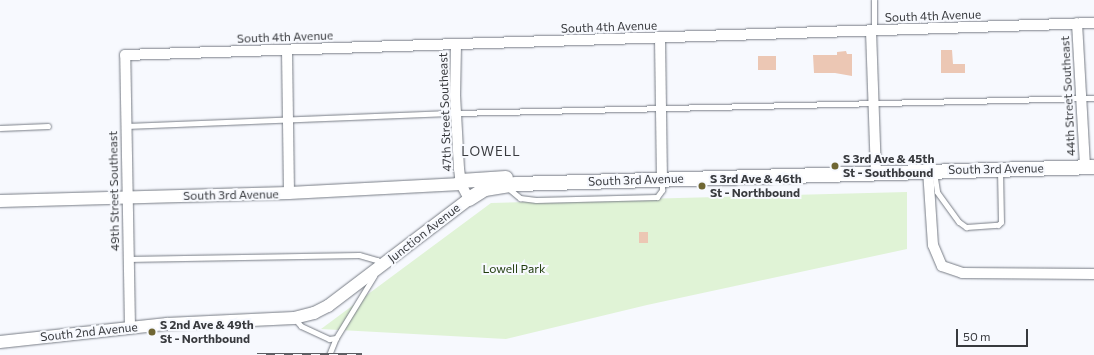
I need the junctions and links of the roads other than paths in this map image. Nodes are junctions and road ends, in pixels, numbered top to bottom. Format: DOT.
graph roads {
  1 [pos="874,0"];
  2 [pos="1078,23"];
  3 [pos="1094,23"];
  4 [pos="873,31"];
  5 [pos="660,38"];
  6 [pos="456,45"];
  7 [pos="287,50"];
  8 [pos="125,55"];
  9 [pos="1081,98"];
  10 [pos="1094,98"];
  11 [pos="873,101"];
  12 [pos="661,109"];
  13 [pos="456,113"];
  14 [pos="288,119"];
  15 [pos="48,126"];
  16 [pos="126,126"];
  17 [pos="0,128"];
  18 [pos="1089,167"];
  19 [pos="1000,169"];
  20 [pos="931,170"];
  21 [pos="876,172"];
  22 [pos="662,179"];
  23 [pos="461,182"];
  24 [pos="564,183"];
  25 [pos="506,186"];
  26 [pos="289,193"];
  27 [pos="127,197"];
  28 [pos="469,199"];
  29 [pos="0,201"];
  30 [pos="127,259"];
  31 [pos="379,268"];
  32 [pos="1094,274"];
  33 [pos="294,318"];
  34 [pos="130,328"];
  35 [pos="336,338"];
  36 [pos="0,342"];
  37 [pos="329,355"];
  1 -- 4 [label="lane"];
  2 -- 3 [label="street, South 4th Avenue"];
  2 -- 4 [label="street, South 4th Avenue"];
  2 -- 9 [label="street, 44th Street Southeast"];
  4 -- 5 [label="street, South 4th Avenue"];
  4 -- 11 [label="street"];
  5 -- 6 [label="street, South 4th Avenue"];
  5 -- 12 [label="street"];
  6 -- 7 [label="street, South 4th Avenue"];
  6 -- 13 [label="street, 47th Street Southeast"];
  7 -- 8 [label="street, South 4th Avenue"];
  7 -- 14 [label="street"];
  8 -- 16 [label="street, 49th Street Southeast"];
  9 -- 10 [label="lane"];
  9 -- 11 [label="lane"];
  9 -- 18 [label="street, 44th Street Southeast"];
  11 -- 12 [label="lane"];
  11 -- 21 [label="street"];
  12 -- 13 [label="lane"];
  12 -- 22 [label="street"];
  13 -- 14 [label="lane"];
  13 -- 23 [label="street, 47th Street Southeast"];
  14 -- 16 [label="lane"];
  14 -- 26 [label="street"];
  15 -- 17 [label="lane"];
  16 -- 27 [label="street, 49th Street Southeast"];
  18 -- 19 [label="main road, South 3rd Avenue"];
  19 -- 20 [label="main road, South 3rd Avenue"];
  19 -- 20 [label="lane"];
  20 -- 21 [label="main road, South 3rd Avenue"];
  20 -- 32 [label="street"];
  21 -- 22 [label="main road, South 3rd Avenue"];
  22 -- 24 [label="main road, South 3rd Avenue"];
  22 -- 25 [label="lane"];
  23 -- 24 [label="main road"];
  23 -- 26 [label="street, South 3rd Avenue"];
  23 -- 28 [label="street, 47th Street Southeast"];
  24 -- 25 [label="main road, South 3rd Avenue"];
  25 -- 28 [label="main road, South 3rd Avenue"];
  26 -- 27 [label="street, South 3rd Avenue"];
  27 -- 29 [label="street, South 3rd Avenue"];
  27 -- 30 [label="street, 49th Street Southeast"];
  28 -- 31 [label="street, Junction Avenue"];
  30 -- 31 [label="lane"];
  30 -- 34 [label="street, 49th Street Southeast"];
  31 -- 33 [label="street, South 2nd Avenue"];
  31 -- 35 [label="lane"];
  33 -- 34 [label="street, South 2nd Avenue"];
  33 -- 35 [label="lane"];
  34 -- 36 [label="street, South 2nd Avenue"];
  35 -- 37 [label="lane"];
}
